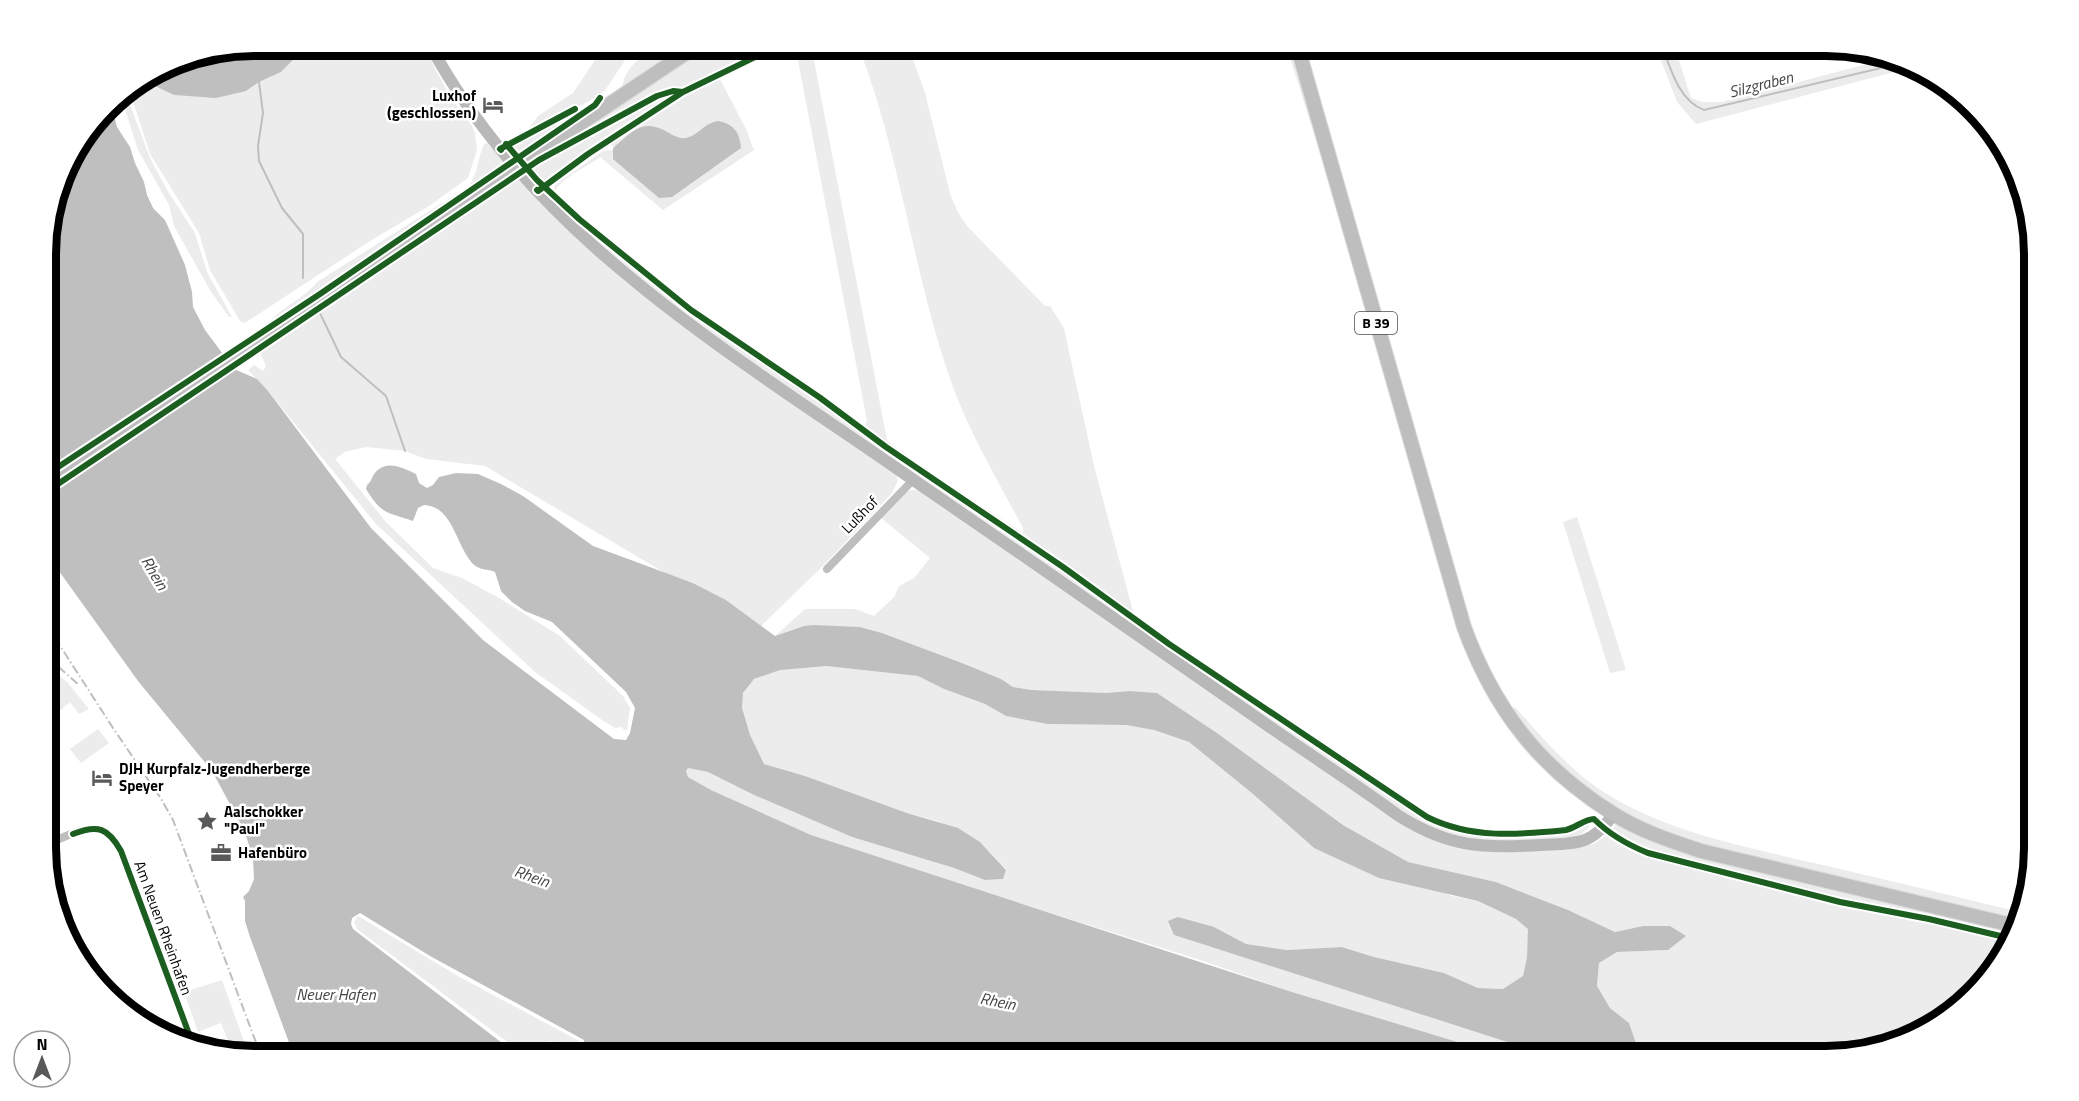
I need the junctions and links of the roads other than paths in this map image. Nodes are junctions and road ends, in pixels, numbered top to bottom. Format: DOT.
graph roads {
  1 [pos="436,56"];
  2 [pos="682,56"];
  3 [pos="1300,56"];
  4 [pos="56,476"];
  5 [pos="913,480"];
  6 [pos="826,569"];
  7 [pos="1614,814"];
  8 [pos="56,841"];
  9 [pos="2008,924"];
  10 [pos="189,1035"];
  1 -- 5 [label="street"];
  2 -- 4 [label="main road, bridge"];
  3 -- 7 [label="main road, B 39"];
  5 -- 6 [label="street, Lußhof"];
  5 -- 7 [label="street"];
  7 -- 9 [label="main road, B 39"];
  8 -- 10 [label="street, Am Neuen Rheinhafen"];
}
